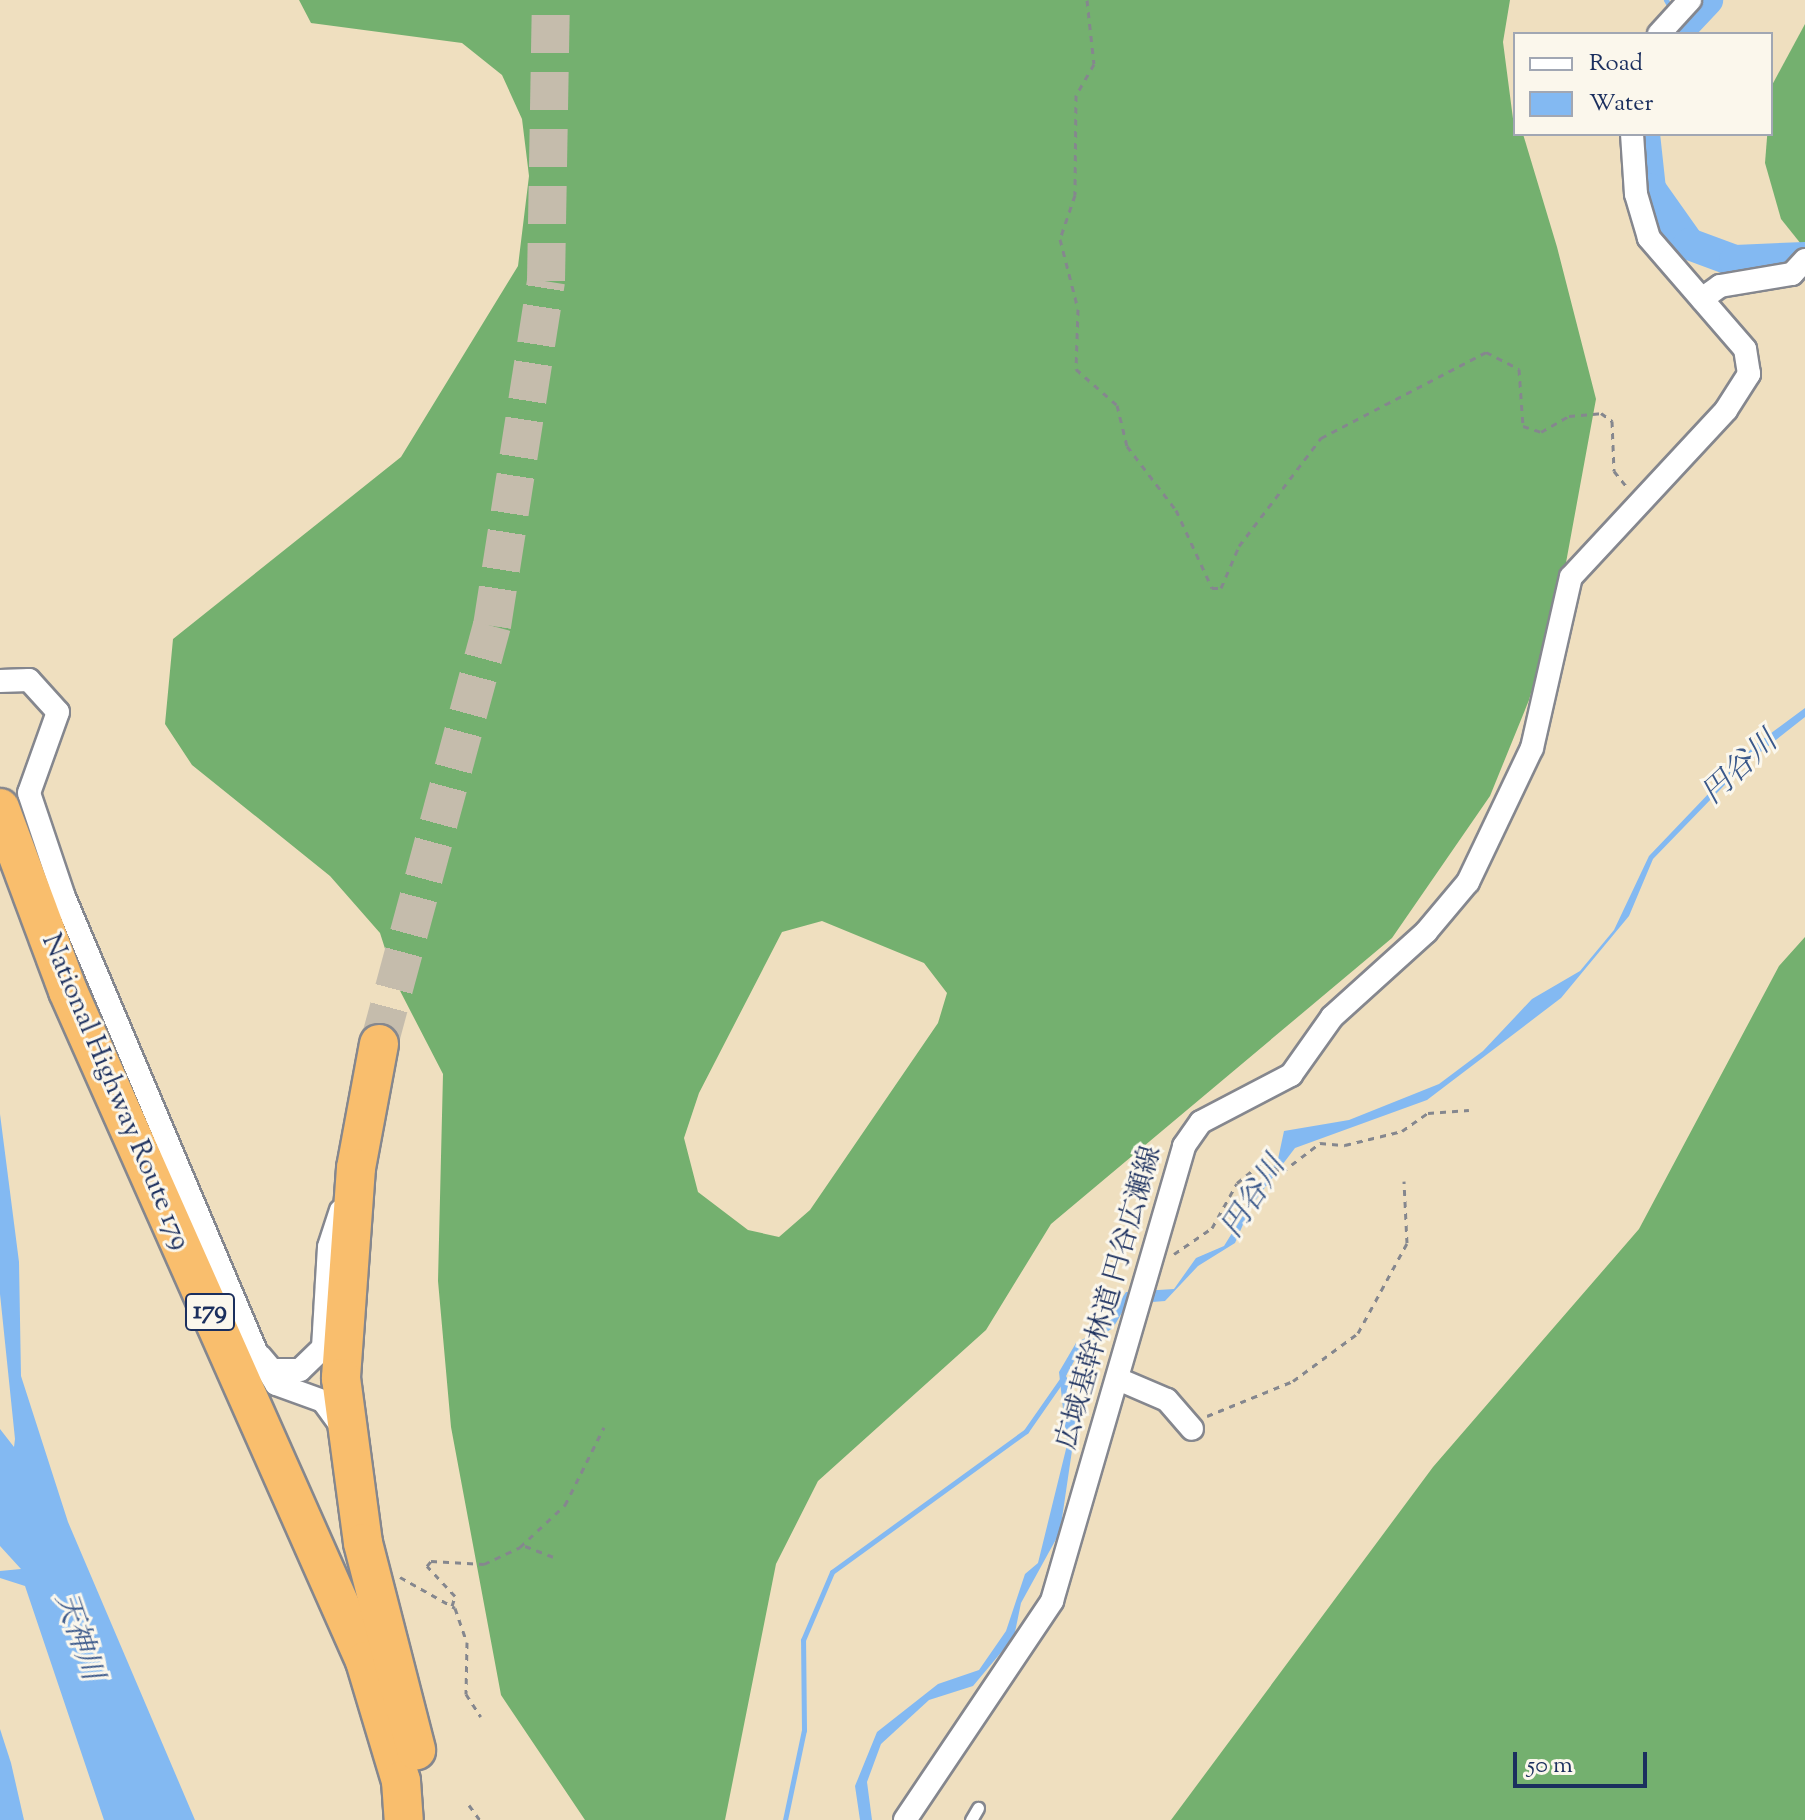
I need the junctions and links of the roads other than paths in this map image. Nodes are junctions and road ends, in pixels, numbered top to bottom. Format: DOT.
graph roads {
  1 [pos="1690,0"];
  2 [pos="1661,32"];
  3 [pos="1632,136"];
  4 [pos="1805,260"];
  5 [pos="1702,299"];
  6 [pos="0,681"];
  7 [pos="0,808"];
  8 [pos="379,1044"];
  9 [pos="356,1168"];
  10 [pos="255,1350"];
  11 [pos="1118,1379"];
  12 [pos="1189,1425"];
  13 [pos="345,1431"];
  14 [pos="978,1808"];
  15 [pos="404,1820"];
  16 [pos="426,1820"];
  17 [pos="905,1820"];
  18 [pos="971,1820"];
  1 -- 2 [label="street"];
  3 -- 5 [label="street, 広域基幹林道 円谷広瀬線"];
  4 -- 5 [label="street"];
  5 -- 11 [label="street, 広域基幹林道 円谷広瀬線"];
  6 -- 10 [label="street"];
  7 -- 15 [label="highway, National Highway Route 179 / 179"];
  8 -- 9 [label="highway"];
  9 -- 10 [label="street"];
  9 -- 13 [label="highway"];
  10 -- 13 [label="street"];
  11 -- 12 [label="street"];
  11 -- 17 [label="street, 広域基幹林道 円谷広瀬線"];
  13 -- 16 [label="highway"];
  14 -- 18 [label="lane"];
}
